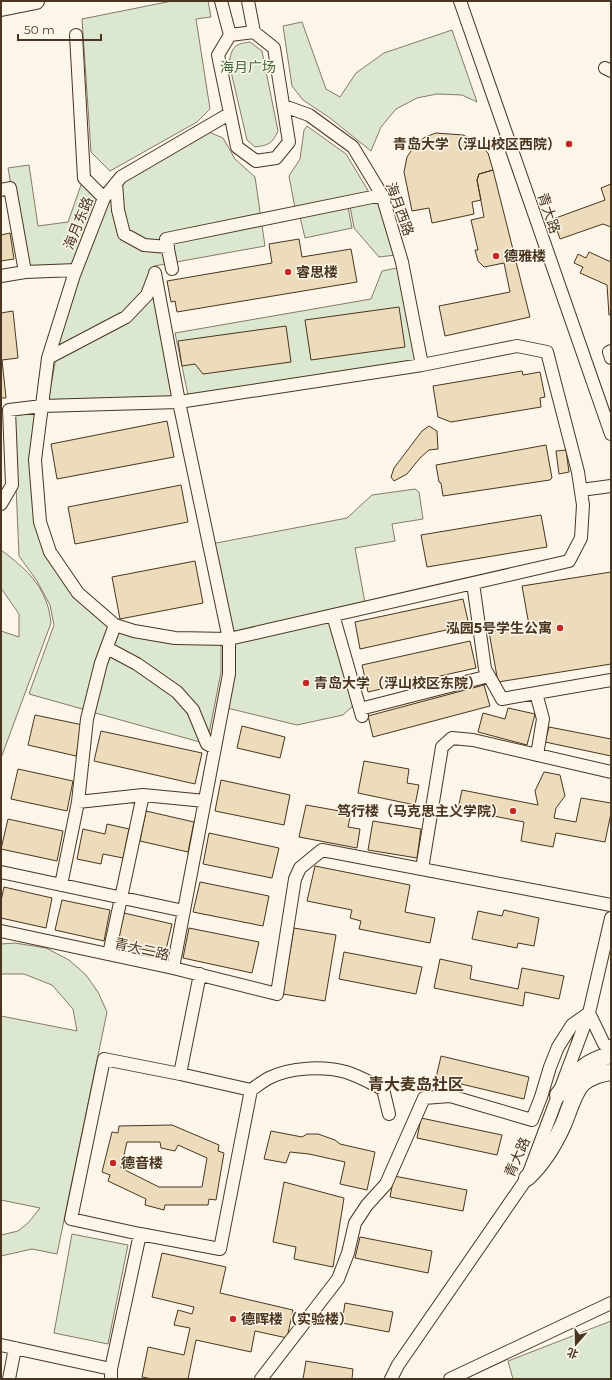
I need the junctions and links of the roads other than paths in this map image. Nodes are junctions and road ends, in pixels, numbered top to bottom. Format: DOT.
graph roads {
  1 [pos="36,1"];
  2 [pos="222,1"];
  3 [pos="248,1"];
  4 [pos="460,1"];
  5 [pos="1,8"];
  6 [pos="254,32"];
  7 [pos="76,35"];
  8 [pos="230,35"];
  9 [pos="284,106"];
  10 [pos="229,114"];
  11 [pos="116,183"];
  12 [pos="1,190"];
  13 [pos="382,195"];
  14 [pos="104,198"];
  15 [pos="168,247"];
  16 [pos="172,269"];
  17 [pos="76,270"];
  18 [pos="25,272"];
  19 [pos="1,276"];
  20 [pos="611,351"];
  21 [pos="48,358"];
  22 [pos="611,358"];
  23 [pos="422,365"];
  24 [pos="179,402"];
  25 [pos="42,406"];
  26 [pos="5,411"];
  27 [pos="611,434"];
  28 [pos="611,486"];
  29 [pos="581,490"];
  30 [pos="1,504"];
  31 [pos="473,583"];
  32 [pos="334,615"];
  33 [pos="115,625"];
  34 [pos="229,639"];
  35 [pos="107,648"];
  36 [pos="489,676"];
  37 [pos="611,680"];
  38 [pos="536,693"];
  39 [pos="215,748"];
  40 [pos="537,755"];
  41 [pos="611,772"];
  42 [pos="143,795"];
  43 [pos="205,801"];
  44 [pos="78,802"];
  45 [pos="422,869"];
  46 [pos="1,872"];
  47 [pos="62,884"];
  48 [pos="121,897"];
  49 [pos="611,906"];
  50 [pos="184,911"];
  51 [pos="611,918"];
  52 [pos="1,932"];
  53 [pos="109,954"];
  54 [pos="173,968"];
  55 [pos="200,975"];
  56 [pos="589,1013"];
  57 [pos="611,1048"];
  58 [pos="611,1056"];
  59 [pos="611,1072"];
  60 [pos="180,1074"];
  61 [pos="251,1090"];
  62 [pos="558,1095"];
  63 [pos="389,1114"];
  64 [pos="527,1178"];
  65 [pos="140,1234"];
  66 [pos="611,1303"];
  67 [pos="1,1345"];
  68 [pos="15,1348"];
  69 [pos="111,1374"];
  70 [pos="9,1379"];
  71 [pos="261,1379"];
  72 [pos="390,1379"];
  73 [pos="450,1379"];
  1 -- 5 [label="main road"];
  2 -- 8 [label="street"];
  3 -- 6 [label="street"];
  4 -- 27 [label="street, 青大路"];
  6 -- 8 [label="street"];
  6 -- 9 [label="street"];
  7 -- 14 [label="street"];
  8 -- 10 [label="street"];
  9 -- 10 [label="street"];
  9 -- 13 [label="street, 海月西路"];
  10 -- 11 [label="street, 海月东路"];
  11 -- 14 [label="street, 海月东路"];
  11 -- 15 [label="street"];
  12 -- 18 [label="street"];
  13 -- 15 [label="street"];
  13 -- 23 [label="street, 海月西路"];
  14 -- 17 [label="street, 海月东路"];
  15 -- 16 [label="street"];
  17 -- 18 [label="street"];
  17 -- 21 [label="street, 海月东路"];
  18 -- 19 [label="street"];
  20 -- 22 [label="street"];
  21 -- 24 [label="street"];
  21 -- 25 [label="street"];
  23 -- 24 [label="street"];
  23 -- 29 [label="street"];
  24 -- 25 [label="street"];
  24 -- 34 [label="street"];
  25 -- 26 [label="street"];
  25 -- 33 [label="street"];
  26 -- 30 [label="street"];
  28 -- 29 [label="street"];
  29 -- 31 [label="street"];
  31 -- 32 [label="street"];
  31 -- 36 [label="street"];
  32 -- 34 [label="street"];
  32 -- 36 [label="street"];
  33 -- 34 [label="street"];
  33 -- 35 [label="street"];
  34 -- 39 [label="street"];
  35 -- 39 [label="street"];
  35 -- 44 [label="street"];
  36 -- 38 [label="street"];
  37 -- 38 [label="street"];
  38 -- 40 [label="street"];
  39 -- 43 [label="street"];
  40 -- 41 [label="street"];
  40 -- 45 [label="street"];
  42 -- 43 [label="street"];
  42 -- 44 [label="street"];
  42 -- 48 [label="street"];
  43 -- 50 [label="street"];
  44 -- 47 [label="street"];
  45 -- 49 [label="street"];
  45 -- 55 [label="street"];
  46 -- 47 [label="street"];
  47 -- 48 [label="street"];
  48 -- 50 [label="street"];
  48 -- 53 [label="street"];
  50 -- 54 [label="street"];
  51 -- 56 [label="street, 青大路"];
  52 -- 53 [label="street"];
  52 -- 55 [label="street, 青大二路"];
  53 -- 54 [label="street"];
  54 -- 55 [label="street"];
  55 -- 60 [label="street"];
  56 -- 57 [label="street"];
  56 -- 62 [label="street, 青大路"];
  56 -- 71 [label="street"];
  58 -- 62 [label="main road"];
  59 -- 64 [label="main road"];
  60 -- 61 [label="street"];
  60 -- 65 [label="street"];
  61 -- 63 [label="street"];
  61 -- 65 [label="street"];
  62 -- 64 [label="street, 青大路"];
  64 -- 72 [label="street, 青大路"];
  65 -- 69 [label="street"];
  66 -- 73 [label="street"];
  67 -- 68 [label="street"];
  68 -- 69 [label="street"];
  68 -- 70 [label="street"];
}
